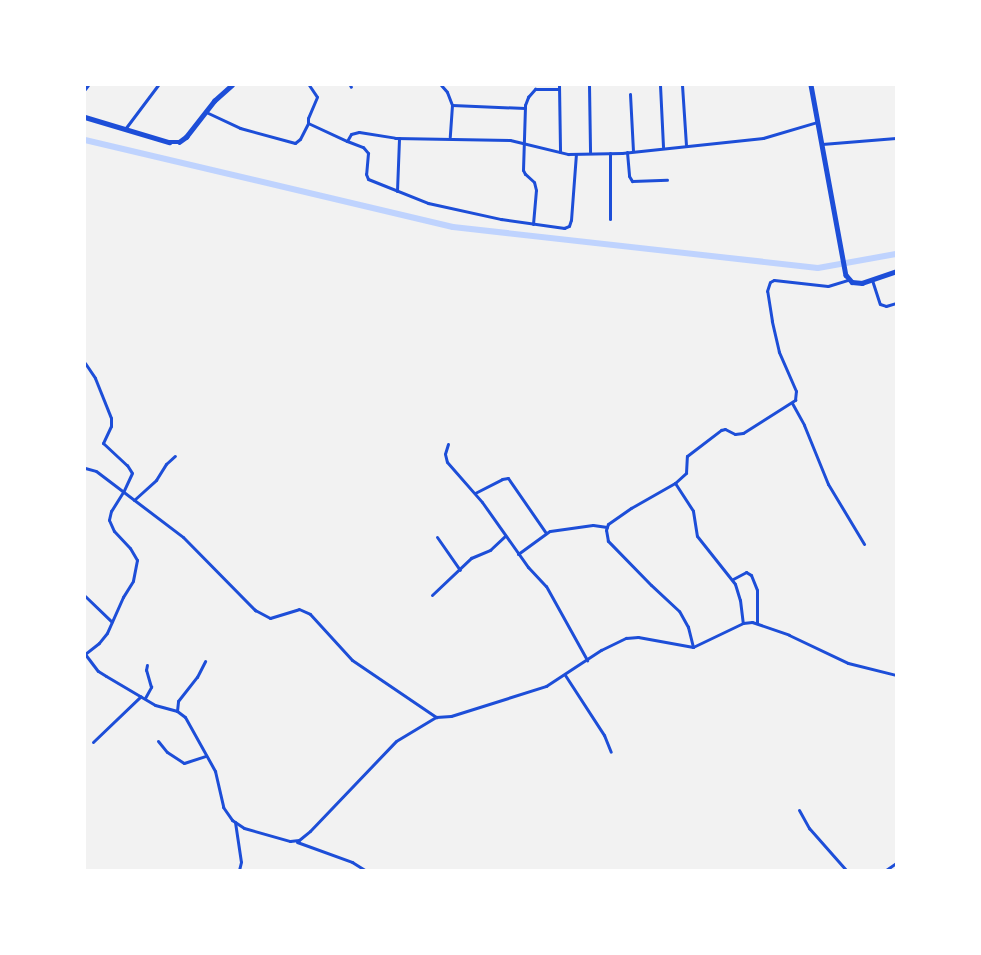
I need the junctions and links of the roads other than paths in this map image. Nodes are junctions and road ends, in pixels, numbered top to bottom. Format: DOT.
graph roads {
  1 [pos="88,85"];
  2 [pos="158,85"];
  3 [pos="232,85"];
  4 [pos="309,85"];
  5 [pos="441,85"];
  6 [pos="589,85"];
  7 [pos="660,85"];
  8 [pos="682,85"];
  9 [pos="812,85"];
  10 [pos="559,87"];
  11 [pos="85,89"];
  12 [pos="630,94"];
  13 [pos="452,105"];
  14 [pos="525,108"];
  15 [pos="206,112"];
  16 [pos="85,117"];
  17 [pos="308,122"];
  18 [pos="818,122"];
  19 [pos="124,129"];
  20 [pos="450,137"];
  21 [pos="399,138"];
  22 [pos="896,138"];
  23 [pos="347,141"];
  24 [pos="525,143"];
  25 [pos="822,144"];
  26 [pos="686,145"];
  27 [pos="663,148"];
  28 [pos="634,151"];
  29 [pos="560,152"];
  30 [pos="590,152"];
  31 [pos="627,152"];
  32 [pos="610,153"];
  33 [pos="576,154"];
  34 [pos="668,180"];
  35 [pos="397,191"];
  36 [pos="610,218"];
  37 [pos="533,224"];
  38 [pos="896,271"];
  39 [pos="847,277"];
  40 [pos="872,280"];
  41 [pos="896,303"];
  42 [pos="85,363"];
  43 [pos="792,403"];
  44 [pos="448,444"];
  45 [pos="175,456"];
  46 [pos="85,468"];
  47 [pos="675,483"];
  48 [pos="123,492"];
  49 [pos="474,493"];
  50 [pos="134,500"];
  51 [pos="607,527"];
  52 [pos="546,533"];
  53 [pos="505,536"];
  54 [pos="436,537"];
  55 [pos="864,544"];
  56 [pos="518,554"];
  57 [pos="460,570"];
  58 [pos="733,579"];
  59 [pos="432,595"];
  60 [pos="85,596"];
  61 [pos="112,622"];
  62 [pos="757,622"];
  63 [pos="743,623"];
  64 [pos="694,646"];
  65 [pos="85,654"];
  66 [pos="587,660"];
  67 [pos="205,661"];
  68 [pos="147,665"];
  69 [pos="565,675"];
  70 [pos="896,676"];
  71 [pos="143,698"];
  72 [pos="177,711"];
  73 [pos="436,717"];
  74 [pos="158,741"];
  75 [pos="93,742"];
  76 [pos="611,752"];
  77 [pos="206,756"];
  78 [pos="799,810"];
  79 [pos="235,822"];
  80 [pos="295,841"];
  81 [pos="896,863"];
  82 [pos="239,870"];
  83 [pos="365,870"];
  84 [pos="846,870"];
  85 [pos="886,870"];
  1 -- 11 [label="street"];
  2 -- 19 [label="street"];
  3 -- 15 [label="street"];
  4 -- 17 [label="street"];
  5 -- 13 [label="street"];
  6 -- 30 [label="street"];
  7 -- 27 [label="street"];
  8 -- 26 [label="street"];
  9 -- 18 [label="street"];
  10 -- 14 [label="street"];
  10 -- 29 [label="street"];
  12 -- 28 [label="street"];
  13 -- 14 [label="street"];
  13 -- 20 [label="street"];
  14 -- 24 [label="street"];
  15 -- 17 [label="street"];
  15 -- 19 [label="street"];
  16 -- 19 [label="street"];
  17 -- 23 [label="street"];
  18 -- 25 [label="street"];
  18 -- 26 [label="street"];
  20 -- 21 [label="street"];
  20 -- 24 [label="street"];
  21 -- 23 [label="street"];
  21 -- 35 [label="street"];
  22 -- 25 [label="street"];
  23 -- 35 [label="street"];
  24 -- 29 [label="street"];
  24 -- 37 [label="street"];
  25 -- 39 [label="street"];
  26 -- 27 [label="street"];
  27 -- 28 [label="street"];
  28 -- 31 [label="street"];
  29 -- 33 [label="street"];
  30 -- 32 [label="street"];
  30 -- 33 [label="street"];
  31 -- 32 [label="street"];
  31 -- 34 [label="street"];
  32 -- 36 [label="street"];
  33 -- 37 [label="street"];
  35 -- 37 [label="street"];
  38 -- 40 [label="street"];
  39 -- 40 [label="street"];
  39 -- 43 [label="street"];
  40 -- 41 [label="street"];
  42 -- 48 [label="street"];
  43 -- 47 [label="street"];
  43 -- 55 [label="street"];
  44 -- 49 [label="street"];
  45 -- 50 [label="street"];
  46 -- 48 [label="street"];
  47 -- 51 [label="street"];
  47 -- 58 [label="street"];
  48 -- 50 [label="street"];
  48 -- 61 [label="street"];
  49 -- 52 [label="street"];
  49 -- 53 [label="street"];
  50 -- 73 [label="street"];
  51 -- 52 [label="street"];
  51 -- 64 [label="street"];
  52 -- 56 [label="street"];
  53 -- 56 [label="street"];
  53 -- 57 [label="street"];
  54 -- 57 [label="street"];
  56 -- 66 [label="street"];
  57 -- 59 [label="street"];
  58 -- 62 [label="street"];
  58 -- 63 [label="street"];
  60 -- 61 [label="street"];
  61 -- 65 [label="street"];
  62 -- 63 [label="street"];
  62 -- 70 [label="street"];
  63 -- 64 [label="street"];
  64 -- 66 [label="street"];
  65 -- 71 [label="street"];
  66 -- 69 [label="street"];
  67 -- 72 [label="street"];
  68 -- 71 [label="street"];
  69 -- 73 [label="street"];
  69 -- 76 [label="street"];
  71 -- 72 [label="street"];
  71 -- 75 [label="street"];
  72 -- 77 [label="street"];
  73 -- 80 [label="street"];
  74 -- 77 [label="street"];
  77 -- 79 [label="street"];
  78 -- 84 [label="street"];
  79 -- 80 [label="street"];
  79 -- 82 [label="street"];
  80 -- 83 [label="street"];
  81 -- 85 [label="street"];
}
